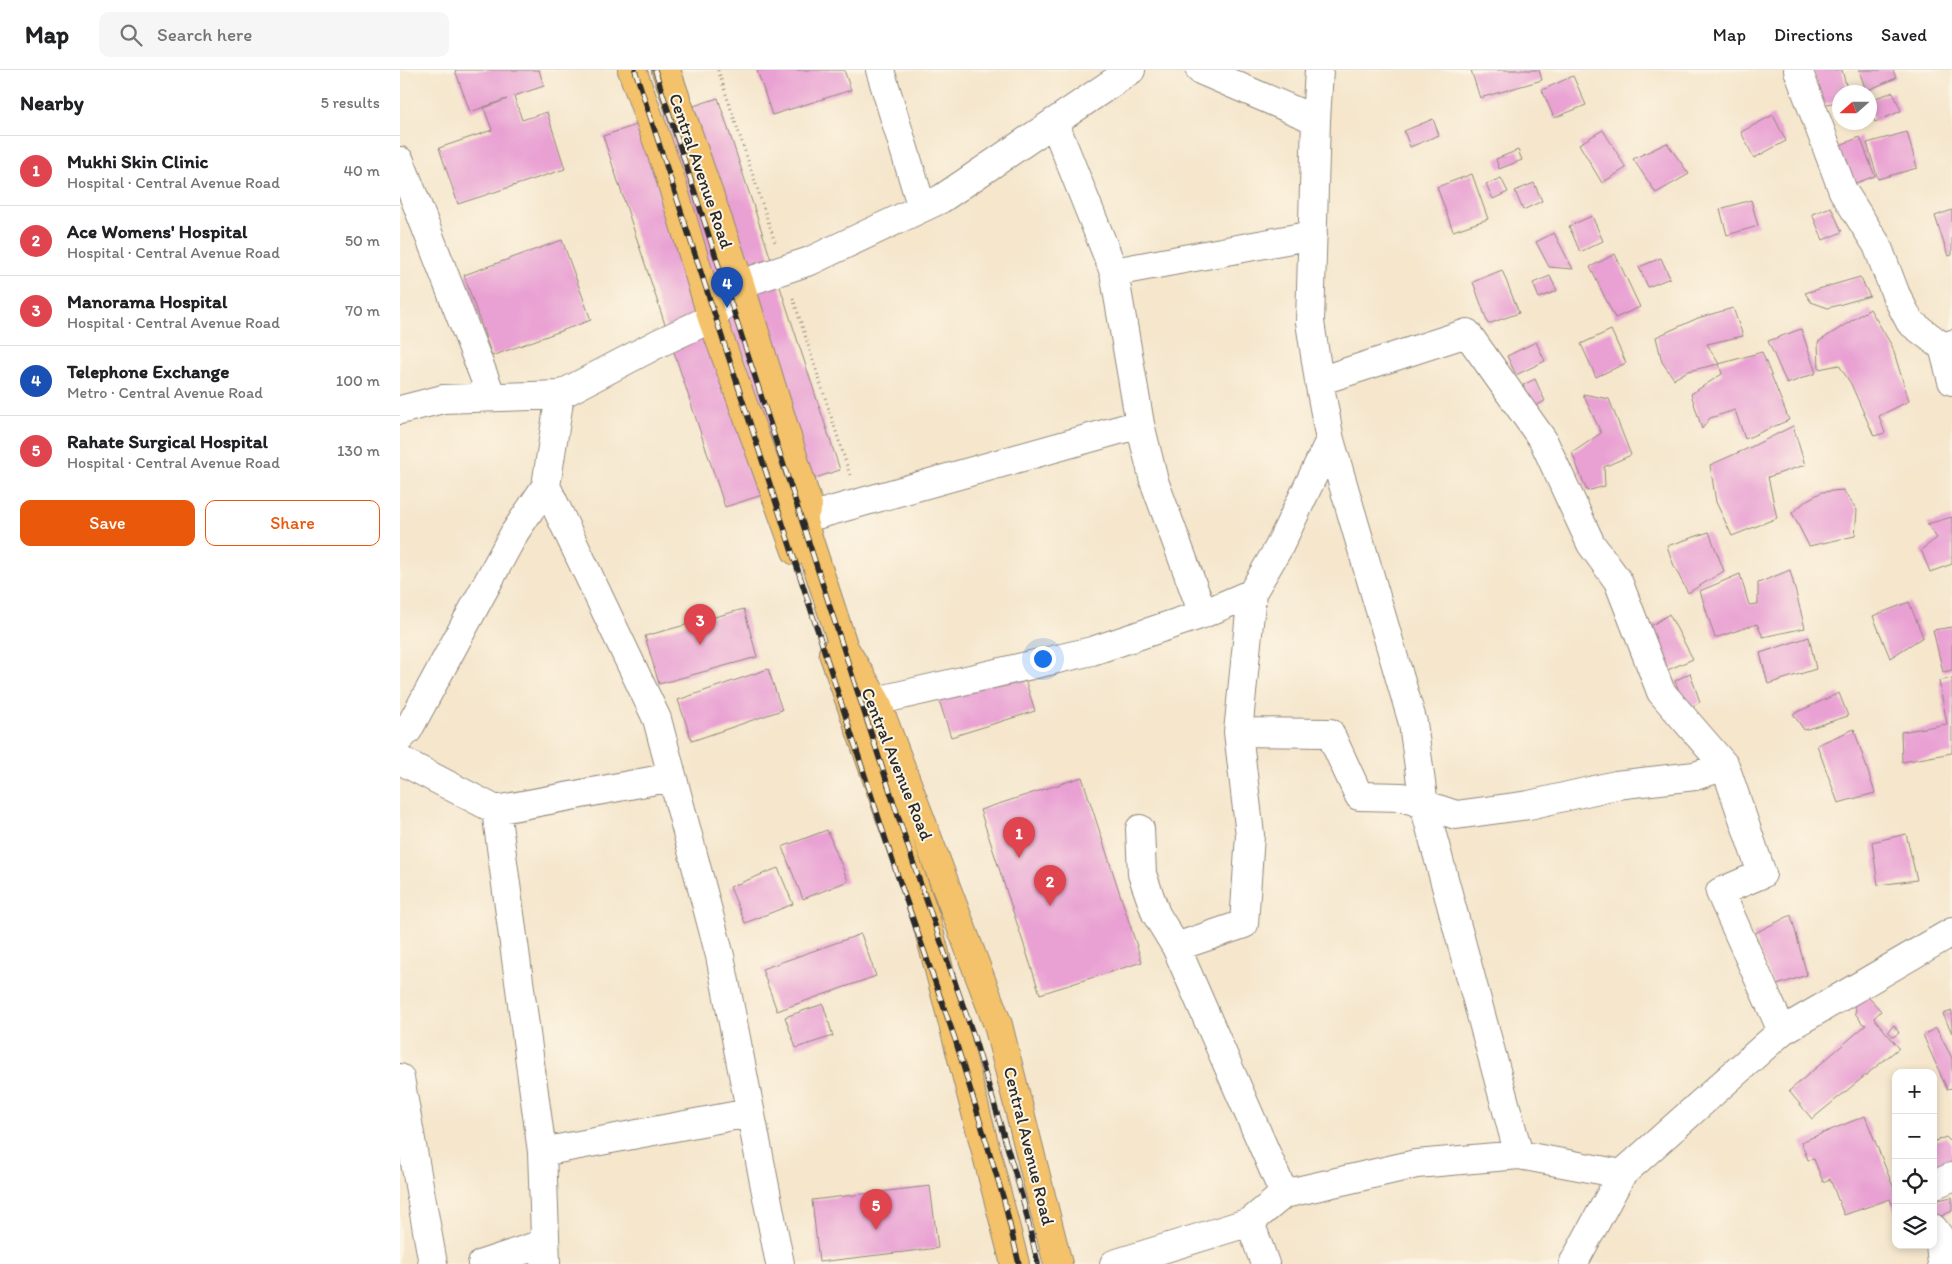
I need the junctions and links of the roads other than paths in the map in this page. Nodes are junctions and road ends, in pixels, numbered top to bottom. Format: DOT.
graph roads {
  1 [pos="632,70"];
  2 [pos="666,70"];
  3 [pos="880,70"];
  4 [pos="1130,70"];
  5 [pos="1200,70"];
  6 [pos="1320,70"];
  7 [pos="1798,70"];
  8 [pos="1316,120"];
  9 [pos="1054,122"];
  10 [pos="400,161"];
  11 [pos="922,208"];
  12 [pos="1313,235"];
  13 [pos="1114,272"];
  14 [pos="740,284"];
  15 [pos="712,318"];
  16 [pos="1948,346"];
  17 [pos="1319,381"];
  18 [pos="1952,381"];
  19 [pos="560,396"];
  20 [pos="492,397"];
  21 [pos="400,410"];
  22 [pos="1140,424"];
  23 [pos="1330,440"];
  24 [pos="546,486"];
  25 [pos="802,519"];
  26 [pos="1252,593"];
  27 [pos="1203,614"];
  28 [pos="876,702"];
  29 [pos="403,732"];
  30 [pos="1238,732"];
  31 [pos="400,760"];
  32 [pos="1725,766"];
  33 [pos="672,777"];
  34 [pos="1424,805"];
  35 [pos="496,810"];
  36 [pos="1140,830"];
  37 [pos="1952,932"];
  38 [pos="1176,947"];
  39 [pos="1782,1030"];
  40 [pos="400,1078"];
  41 [pos="749,1113"];
  42 [pos="542,1152"];
  43 [pos="1519,1154"];
  44 [pos="1622,1174"];
  45 [pos="1952,1177"];
  46 [pos="1937,1183"];
  47 [pos="1284,1194"];
  48 [pos="1250,1222"];
  49 [pos="1937,1233"];
  50 [pos="545,1254"];
  51 [pos="433,1264"];
  52 [pos="482,1264"];
  53 [pos="780,1264"];
  54 [pos="1015,1264"];
  55 [pos="1058,1264"];
  56 [pos="1114,1264"];
  57 [pos="1265,1264"];
  58 [pos="1572,1264"];
  59 [pos="1942,1264"];
  1 -- 15 [label="main road"];
  2 -- 14 [label="main road, Central Avenue Road"];
  3 -- 11 [label="street"];
  4 -- 9 [label="street"];
  5 -- 8 [label="street"];
  6 -- 8 [label="street"];
  7 -- 16 [label="street"];
  8 -- 12 [label="street"];
  9 -- 11 [label="street"];
  9 -- 13 [label="street"];
  10 -- 20 [label="street"];
  11 -- 14 [label="street"];
  12 -- 13 [label="street"];
  12 -- 17 [label="street"];
  13 -- 22 [label="street"];
  14 -- 15 [label="street"];
  14 -- 25 [label="main road, Central Avenue Road"];
  15 -- 19 [label="street"];
  15 -- 54 [label="main road"];
  16 -- 18 [label="street"];
  17 -- 23 [label="street"];
  17 -- 32 [label="street"];
  19 -- 20 [label="street"];
  19 -- 24 [label="street"];
  20 -- 21 [label="street"];
  22 -- 25 [label="street"];
  22 -- 27 [label="street"];
  23 -- 26 [label="street"];
  23 -- 34 [label="street"];
  24 -- 29 [label="street"];
  24 -- 33 [label="street"];
  25 -- 28 [label="main road, Central Avenue Road"];
  26 -- 27 [label="street"];
  26 -- 30 [label="street"];
  27 -- 28 [label="street"];
  28 -- 55 [label="main road, Central Avenue Road"];
  30 -- 34 [label="street"];
  30 -- 38 [label="street"];
  31 -- 35 [label="street"];
  32 -- 34 [label="street"];
  32 -- 39 [label="street"];
  33 -- 35 [label="street"];
  33 -- 41 [label="street"];
  34 -- 43 [label="street"];
  35 -- 42 [label="street"];
  36 -- 38 [label="street"];
  37 -- 39 [label="street"];
  38 -- 47 [label="street"];
  39 -- 44 [label="street"];
  40 -- 51 [label="street"];
  41 -- 42 [label="street"];
  41 -- 53 [label="street"];
  42 -- 50 [label="street"];
  43 -- 44 [label="street"];
  43 -- 47 [label="street"];
  44 -- 58 [label="street"];
  45 -- 46 [label="street"];
  47 -- 48 [label="street"];
  48 -- 56 [label="street"];
  48 -- 57 [label="street"];
  49 -- 59 [label="street"];
  50 -- 52 [label="street"];
}
